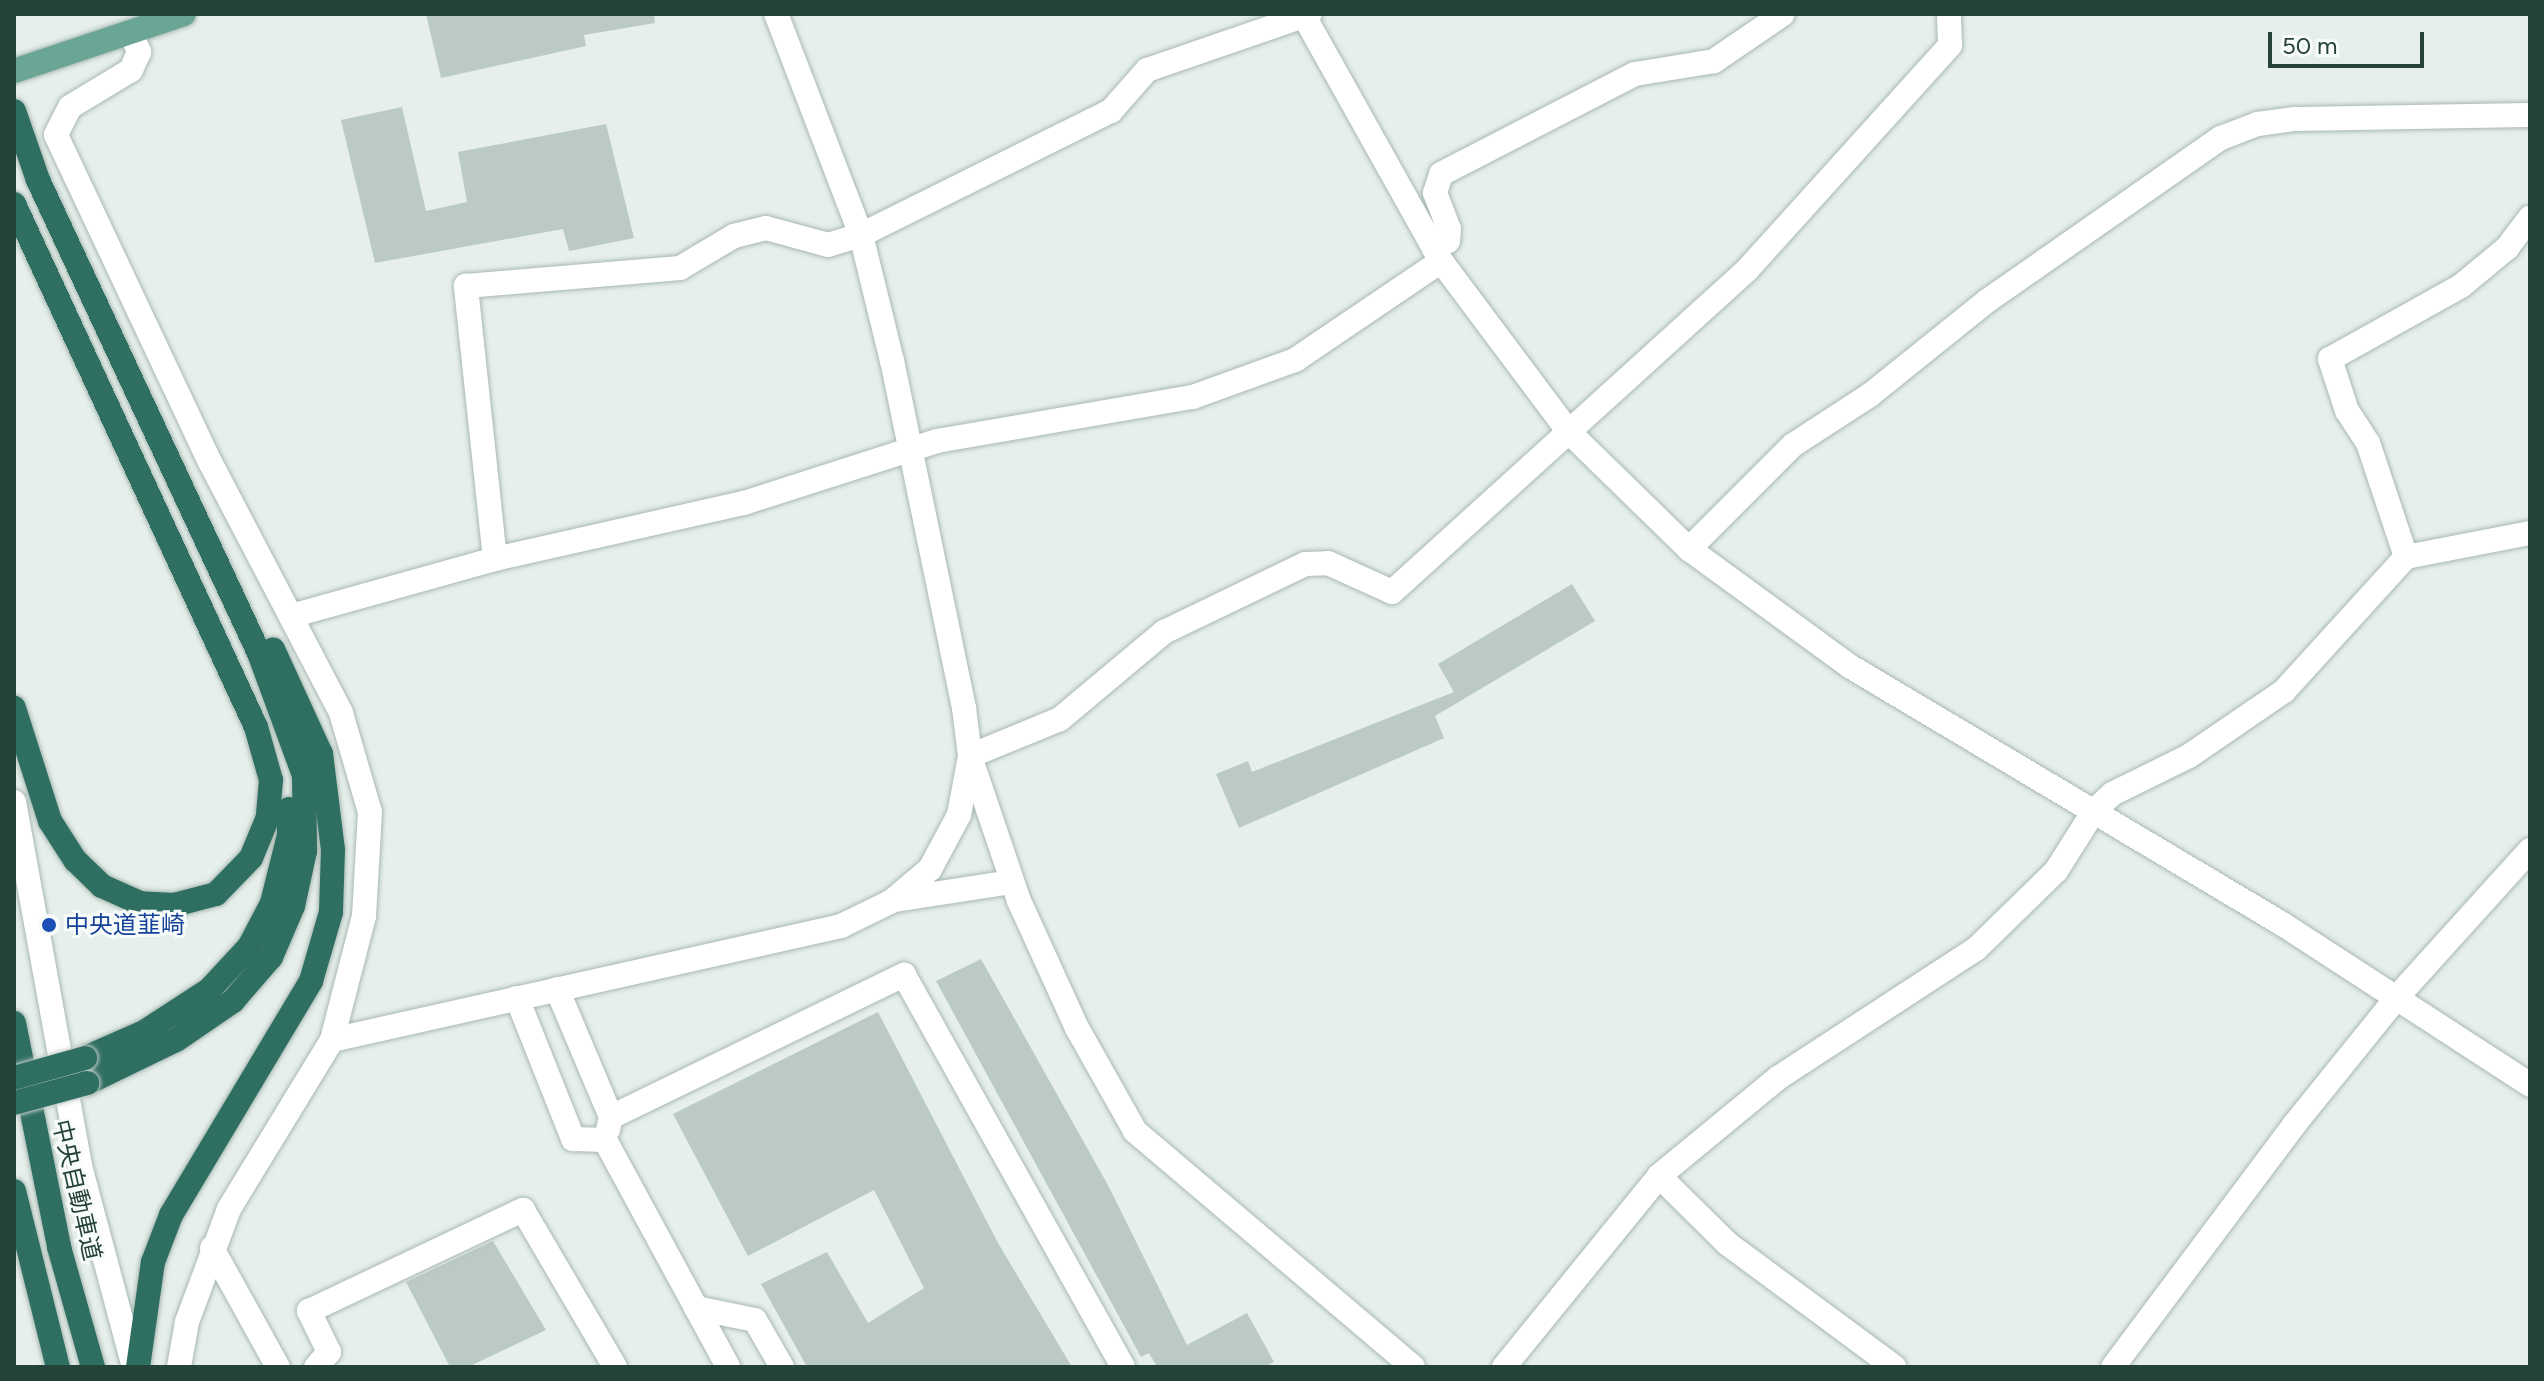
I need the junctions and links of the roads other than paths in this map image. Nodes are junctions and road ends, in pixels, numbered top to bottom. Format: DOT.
graph roads {
  1 [pos="184,14"];
  2 [pos="776,14"];
  3 [pos="1305,14"];
  4 [pos="1783,14"];
  5 [pos="1949,14"];
  6 [pos="131,33"];
  7 [pos="14,71"];
  8 [pos="14,111"];
  9 [pos="2530,115"];
  10 [pos="14,204"];
  11 [pos="2530,218"];
  12 [pos="861,235"];
  13 [pos="1438,255"];
  14 [pos="116,345"];
  15 [pos="82,360"];
  16 [pos="1569,432"];
  17 [pos="911,451"];
  18 [pos="2530,533"];
  19 [pos="1689,549"];
  20 [pos="2406,557"];
  21 [pos="495,559"];
  22 [pos="291,616"];
  23 [pos="14,708"];
  24 [pos="970,756"];
  25 [pos="14,802"];
  26 [pos="2094,811"];
  27 [pos="2530,850"];
  28 [pos="1012,882"];
  29 [pos="892,901"];
  30 [pos="557,989"];
  31 [pos="2398,996"];
  32 [pos="517,998"];
  33 [pos="14,1023"];
  34 [pos="332,1040"];
  35 [pos="14,1078"];
  36 [pos="2530,1085"];
  37 [pos="14,1103"];
  38 [pos="608,1129"];
  39 [pos="1659,1176"];
  40 [pos="14,1191"];
  41 [pos="212,1248"];
  42 [pos="696,1308"];
  43 [pos="2117,1365"];
  44 [pos="58,1367"];
  45 [pos="93,1367"];
  46 [pos="136,1367"];
  47 [pos="179,1367"];
  48 [pos="278,1367"];
  49 [pos="316,1367"];
  50 [pos="615,1367"];
  51 [pos="728,1367"];
  52 [pos="782,1367"];
  53 [pos="1123,1367"];
  54 [pos="1413,1367"];
  55 [pos="1504,1367"];
  56 [pos="1894,1367"];
  1 -- 6 [label="main road"];
  2 -- 12 [label="street"];
  3 -- 12 [label="street"];
  3 -- 13 [label="street"];
  4 -- 13 [label="street"];
  5 -- 16 [label="street"];
  6 -- 7 [label="main road"];
  6 -- 22 [label="street"];
  8 -- 14 [label="highway"];
  9 -- 19 [label="street"];
  10 -- 15 [label="highway"];
  11 -- 20 [label="street"];
  12 -- 17 [label="street"];
  12 -- 21 [label="street"];
  13 -- 16 [label="street"];
  13 -- 17 [label="street"];
  14 -- 37 [label="highway, bridge"];
  14 -- 46 [label="highway"];
  15 -- 23 [label="highway"];
  15 -- 35 [label="highway, bridge"];
  16 -- 19 [label="street"];
  16 -- 24 [label="street"];
  17 -- 21 [label="street"];
  17 -- 24 [label="street"];
  18 -- 20 [label="street"];
  19 -- 26 [label="street"];
  20 -- 26 [label="street"];
  21 -- 22 [label="street"];
  22 -- 34 [label="street"];
  24 -- 28 [label="street"];
  24 -- 29 [label="street"];
  25 -- 46 [label="street"];
  26 -- 31 [label="street"];
  26 -- 39 [label="street"];
  27 -- 31 [label="street"];
  28 -- 29 [label="street"];
  28 -- 54 [label="street"];
  29 -- 30 [label="street"];
  30 -- 32 [label="street"];
  30 -- 38 [label="street"];
  31 -- 36 [label="street"];
  31 -- 43 [label="street"];
  32 -- 34 [label="street"];
  32 -- 38 [label="street"];
  33 -- 45 [label="highway, 中央自動車道"];
  34 -- 41 [label="street"];
  38 -- 42 [label="street"];
  38 -- 53 [label="street"];
  39 -- 55 [label="street"];
  39 -- 56 [label="street"];
  40 -- 44 [label="highway"];
  41 -- 47 [label="street"];
  41 -- 48 [label="street"];
  42 -- 51 [label="street"];
  42 -- 52 [label="street"];
  49 -- 50 [label="street"];
}
